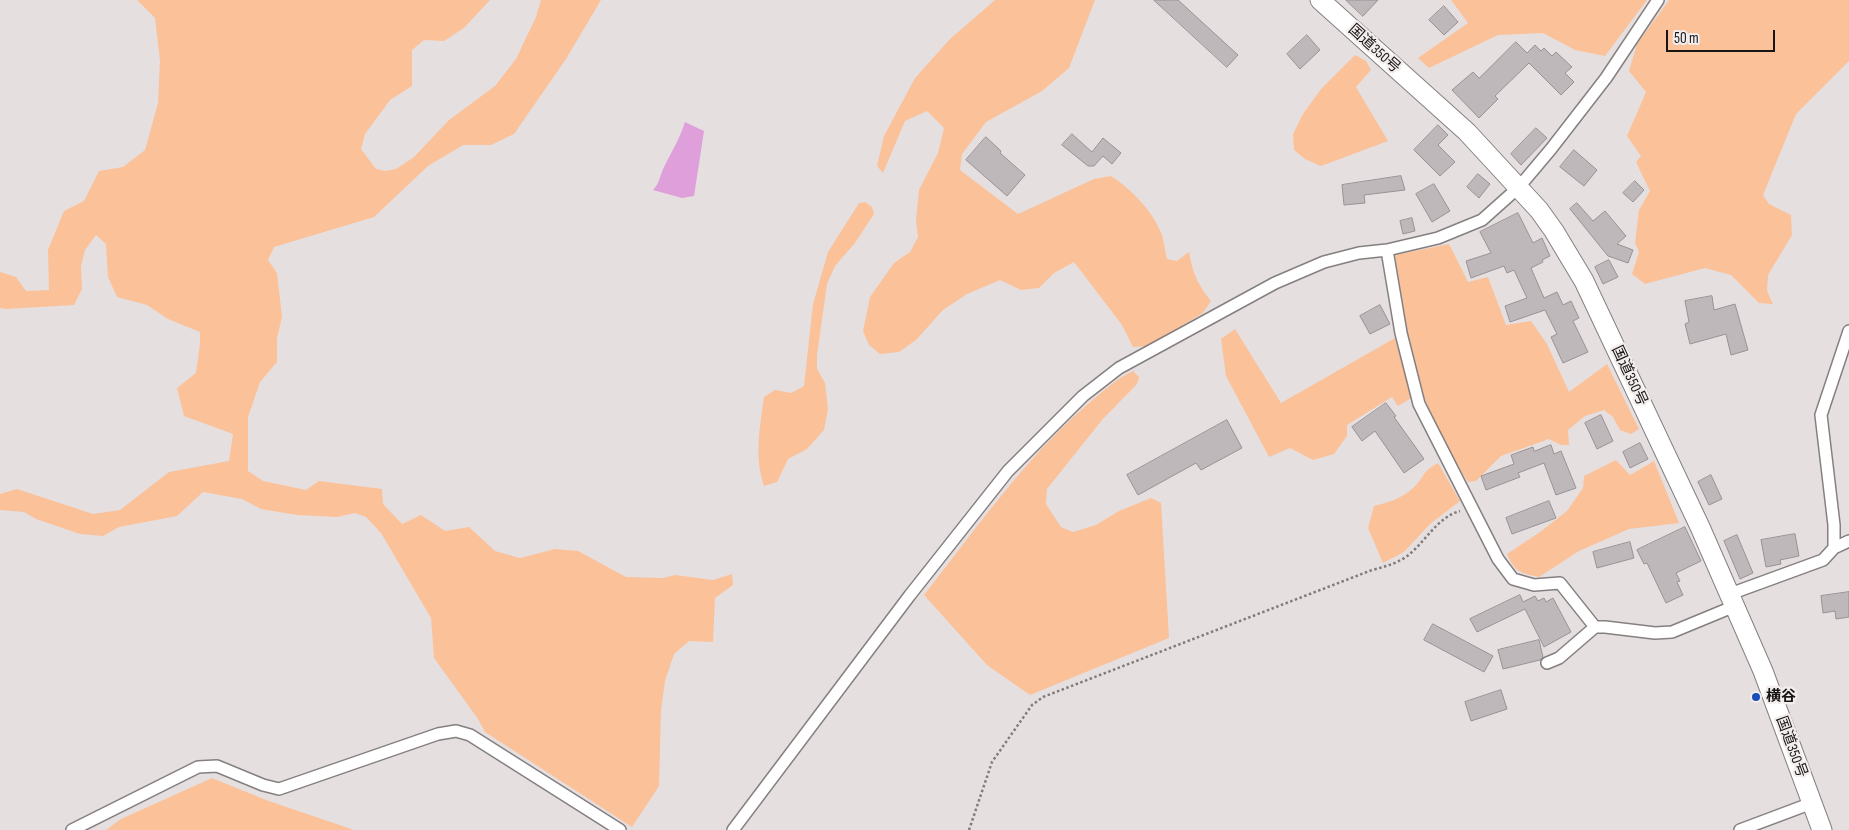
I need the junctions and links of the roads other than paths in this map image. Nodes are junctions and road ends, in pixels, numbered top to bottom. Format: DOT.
graph roads {
  1 [pos="1320,0"];
  2 [pos="1658,0"];
  3 [pos="1519,187"];
  4 [pos="1387,250"];
  5 [pos="1849,331"];
  6 [pos="1849,541"];
  7 [pos="1834,548"];
  8 [pos="1732,600"];
  9 [pos="1595,627"];
  10 [pos="1547,663"];
  11 [pos="1812,803"];
  12 [pos="72,830"];
  13 [pos="620,830"];
  14 [pos="733,830"];
  15 [pos="1740,830"];
  16 [pos="1822,830"];
  1 -- 3 [label="highway, 国道350号"];
  2 -- 3 [label="street"];
  3 -- 4 [label="street"];
  3 -- 8 [label="highway, 国道350号"];
  4 -- 9 [label="street"];
  4 -- 14 [label="street"];
  5 -- 7 [label="street"];
  6 -- 7 [label="street"];
  7 -- 8 [label="street"];
  8 -- 9 [label="street"];
  8 -- 11 [label="highway, 国道350号"];
  9 -- 10 [label="street"];
  11 -- 15 [label="street"];
  11 -- 16 [label="highway, 国道350号"];
  12 -- 13 [label="street"];
}
